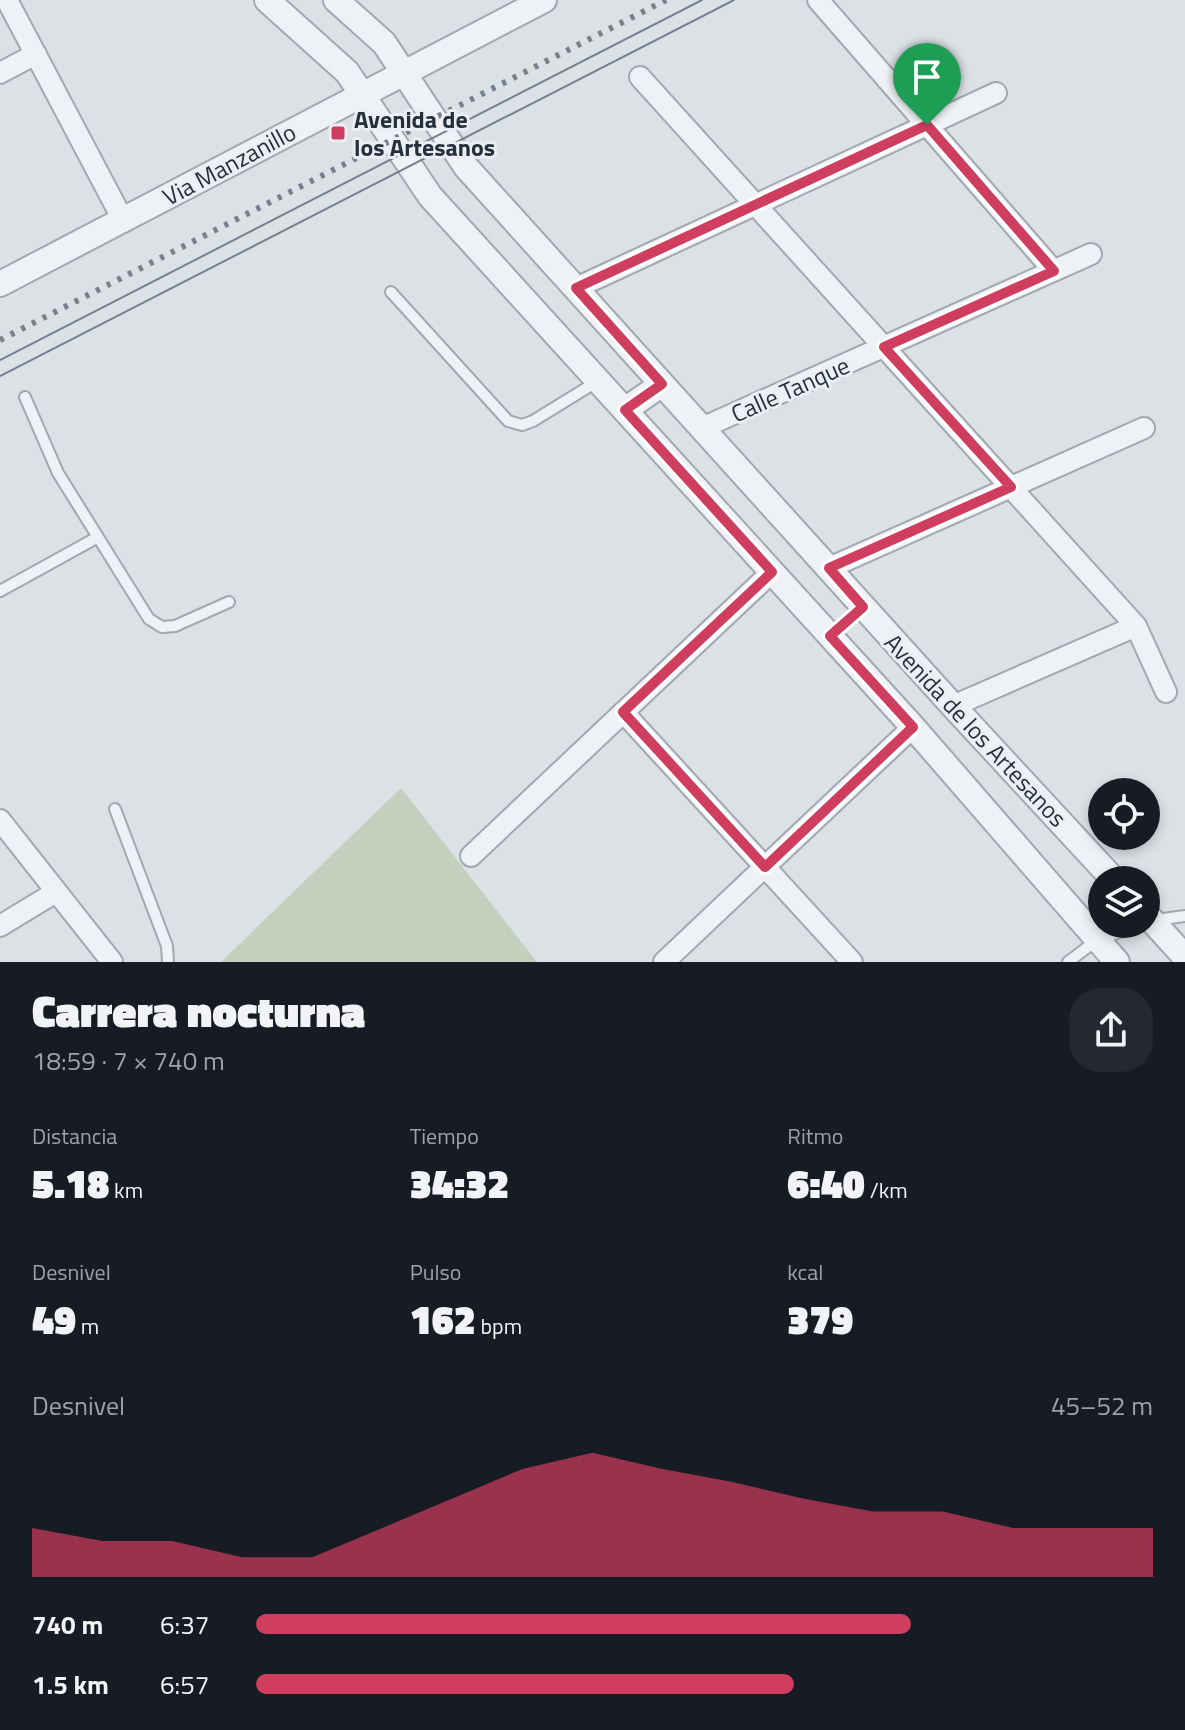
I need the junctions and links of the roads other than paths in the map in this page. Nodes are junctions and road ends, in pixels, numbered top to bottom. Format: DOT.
graph roads {
  1 [pos="7,0"];
  2 [pos="267,0"];
  3 [pos="336,0"];
  4 [pos="544,0"];
  5 [pos="818,0"];
  6 [pos="36,54"];
  7 [pos="0,73"];
  8 [pos="403,73"];
  9 [pos="640,77"];
  10 [pos="996,93"];
  11 [pos="362,95"];
  12 [pos="927,125"];
  13 [pos="756,205"];
  14 [pos="123,220"];
  15 [pos="1091,254"];
  16 [pos="1054,271"];
  17 [pos="0,284"];
  18 [pos="576,288"];
  19 [pos="391,292"];
  20 [pos="884,347"];
  21 [pos="598,381"];
  22 [pos="662,384"];
  23 [pos="25,397"];
  24 [pos="625,410"];
  25 [pos="702,428"];
  26 [pos="1144,428"];
  27 [pos="1011,487"];
  28 [pos="98,537"];
  29 [pos="829,568"];
  30 [pos="772,572"];
  31 [pos="0,591"];
  32 [pos="229,602"];
  33 [pos="863,607"];
  34 [pos="1136,626"];
  35 [pos="830,636"];
  36 [pos="1166,692"];
  37 [pos="953,706"];
  38 [pos="623,712"];
  39 [pos="913,727"];
  40 [pos="115,809"];
  41 [pos="0,820"];
  42 [pos="471,856"];
  43 [pos="1101,866"];
  44 [pos="765,867"];
  45 [pos="56,892"];
  46 [pos="1185,916"];
  47 [pos="1160,919"];
  48 [pos="0,926"];
  49 [pos="1160,933"];
  50 [pos="1102,938"];
  51 [pos="1097,940"];
  52 [pos="1185,957"];
  53 [pos="112,962"];
  54 [pos="168,962"];
  55 [pos="664,962"];
  56 [pos="852,962"];
  57 [pos="1068,962"];
  58 [pos="1117,962"];
  1 -- 6 [label="street"];
  2 -- 11 [label="street, Avenida de los Artesanos"];
  3 -- 8 [label="street, Avenida de los Artesanos"];
  4 -- 8 [label="street, Via Manzanillo"];
  5 -- 12 [label="street"];
  6 -- 7 [label="street"];
  6 -- 14 [label="street"];
  8 -- 11 [label="street, Via Manzanillo"];
  8 -- 18 [label="street, Avenida de los Artesanos"];
  9 -- 13 [label="street"];
  10 -- 12 [label="street"];
  11 -- 14 [label="street, Via Manzanillo"];
  11 -- 21 [label="street, Avenida de los Artesanos"];
  12 -- 13 [label="street"];
  12 -- 16 [label="street"];
  13 -- 18 [label="street"];
  13 -- 20 [label="street"];
  14 -- 17 [label="street, Via Manzanillo"];
  15 -- 16 [label="street, Calle Tanque"];
  16 -- 20 [label="street, Calle Tanque"];
  18 -- 22 [label="street, Avenida de los Artesanos"];
  19 -- 21 [label="lane"];
  20 -- 25 [label="street, Calle Tanque"];
  20 -- 27 [label="street"];
  21 -- 24 [label="street, Avenida de los Artesanos"];
  22 -- 24 [label="street"];
  22 -- 25 [label="street, Avenida de los Artesanos"];
  23 -- 28 [label="lane"];
  24 -- 30 [label="street, Avenida de los Artesanos"];
  25 -- 29 [label="street, Avenida de los Artesanos"];
  26 -- 27 [label="street"];
  27 -- 29 [label="street"];
  27 -- 34 [label="street"];
  28 -- 31 [label="lane"];
  28 -- 32 [label="lane"];
  29 -- 33 [label="street, Avenida de los Artesanos"];
  30 -- 35 [label="street, Avenida de los Artesanos"];
  30 -- 38 [label="street"];
  33 -- 35 [label="street"];
  33 -- 37 [label="street, Avenida de los Artesanos"];
  34 -- 36 [label="street"];
  34 -- 37 [label="street"];
  35 -- 39 [label="street, Avenida de los Artesanos"];
  37 -- 43 [label="street, Avenida de los Artesanos"];
  38 -- 42 [label="street"];
  38 -- 44 [label="street"];
  39 -- 44 [label="street"];
  39 -- 51 [label="street, Avenida de los Artesanos"];
  40 -- 54 [label="lane"];
  41 -- 45 [label="street"];
  44 -- 55 [label="street"];
  44 -- 56 [label="street"];
  45 -- 48 [label="street"];
  45 -- 53 [label="street"];
  46 -- 47 [label="lane"];
  49 -- 52 [label="street"];
  50 -- 51 [label="lane"];
  51 -- 57 [label="lane"];
  51 -- 58 [label="street, Avenida de los Artesanos"];
}
